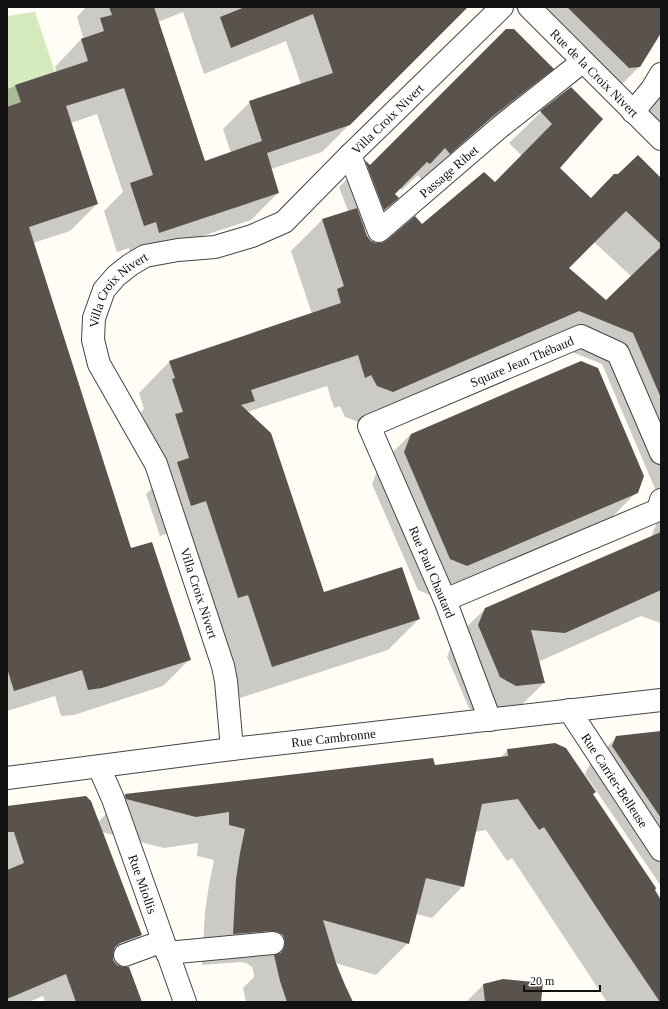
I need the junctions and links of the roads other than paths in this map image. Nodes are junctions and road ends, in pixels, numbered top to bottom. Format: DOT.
graph roads {
  1 [pos="502,7"];
  2 [pos="529,7"];
  3 [pos="582,62"];
  4 [pos="661,74"];
  5 [pos="633,112"];
  6 [pos="661,139"];
  7 [pos="350,155"];
  8 [pos="369,426"];
  9 [pos="661,453"];
  10 [pos="661,500"];
  11 [pos="445,600"];
  12 [pos="661,700"];
  13 [pos="569,710"];
  14 [pos="490,720"];
  15 [pos="232,749"];
  16 [pos="99,767"];
  17 [pos="7,778"];
  18 [pos="661,850"];
  19 [pos="273,943"];
  20 [pos="165,947"];
  21 [pos="125,955"];
  22 [pos="185,1002"];
  1 -- 7 [label="street, Villa Croix Nivert"];
  2 -- 3 [label="street, Rue de la Croix Nivert"];
  3 -- 5 [label="street, Rue de la Croix Nivert"];
  3 -- 7 [label="street, Passage Ribet"];
  4 -- 5 [label="street"];
  5 -- 6 [label="street, Rue de la Croix Nivert"];
  7 -- 15 [label="street, Villa Croix Nivert"];
  8 -- 9 [label="street, Square Jean Thébaud"];
  8 -- 11 [label="street, Rue Paul Chautard"];
  10 -- 11 [label="street"];
  11 -- 14 [label="street, Rue Paul Chautard"];
  12 -- 13 [label="street, Rue Cambronne"];
  13 -- 14 [label="street, Rue Cambronne"];
  13 -- 18 [label="street, Rue Carrier-Belleuse"];
  14 -- 15 [label="street, Rue Cambronne"];
  15 -- 16 [label="street, Rue Cambronne"];
  16 -- 17 [label="street, Rue Cambronne"];
  16 -- 20 [label="street, Rue Miollis"];
  19 -- 20 [label="street"];
  20 -- 21 [label="street"];
  20 -- 22 [label="street, Rue Miollis"];
}
